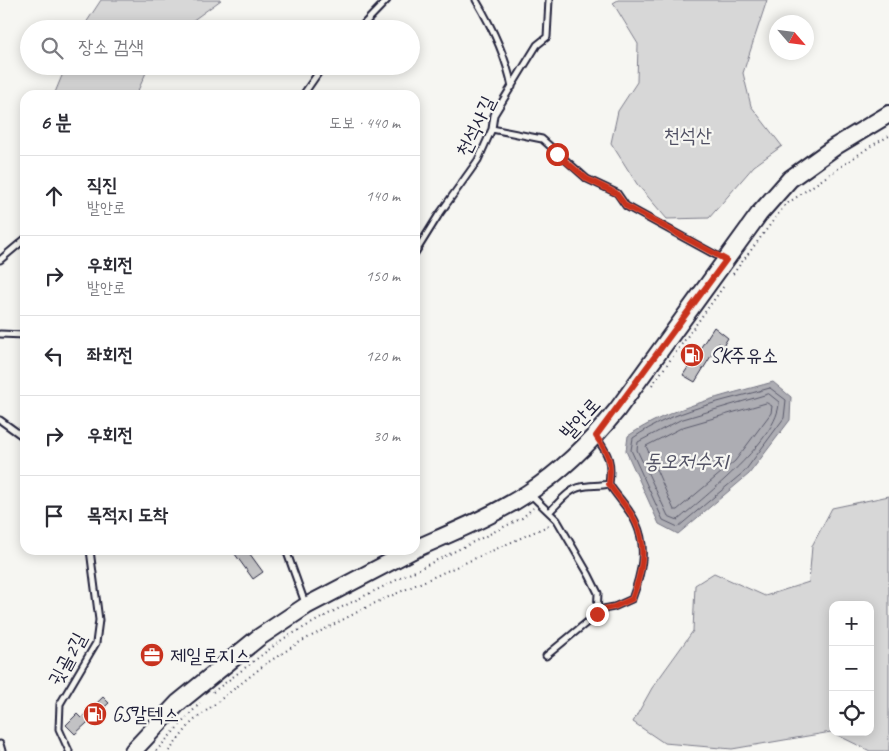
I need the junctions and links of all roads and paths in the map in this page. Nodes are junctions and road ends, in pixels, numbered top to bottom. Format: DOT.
graph roads {
  1 [pos="387,0"];
  2 [pos="476,0"];
  3 [pos="549,0"];
  4 [pos="368,20"];
  5 [pos="316,75"];
  6 [pos="512,87"];
  7 [pos="306,90"];
  8 [pos="889,114"];
  9 [pos="492,129"];
  10 [pos="889,136"];
  11 [pos="20,243"];
  12 [pos="420,245"];
  13 [pos="0,260"];
  14 [pos="729,268"];
  15 [pos="726,283"];
  16 [pos="0,334"];
  17 [pos="20,335"];
  18 [pos="647,392"];
  19 [pos="0,420"];
  20 [pos="20,434"];
  21 [pos="596,436"];
  22 [pos="609,484"];
  23 [pos="534,498"];
  24 [pos="550,512"];
  25 [pos="557,520"];
  26 [pos="420,547"];
  27 [pos="91,555"];
  28 [pos="288,555"];
  29 [pos="404,555"];
  30 [pos="306,606"];
  31 [pos="598,610"];
  32 [pos="546,656"];
  33 [pos="209,696"];
  34 [pos="201,702"];
  35 [pos="0,744"];
  36 [pos="2,751"];
  37 [pos="69,751"];
  38 [pos="133,751"];
  39 [pos="156,751"];
  40 [pos="169,751"];
  1 -- 4 [label="lane"];
  2 -- 6 [label="lane, 천석사길"];
  3 -- 6 [label="lane, 천석사길"];
  5 -- 7 [label="lane"];
  6 -- 9 [label="lane, 천석사길"];
  8 -- 14 [label="main road, 발안로"];
  9 -- 12 [label="lane, 천석사길"];
  9 -- 14 [label="lane"];
  10 -- 14 [label="path"];
  11 -- 13 [label="lane"];
  14 -- 21 [label="main road, 발안로"];
  15 -- 18 [label="path"];
  16 -- 17 [label="lane"];
  19 -- 20 [label="lane"];
  21 -- 22 [label="lane"];
  21 -- 23 [label="main road, 발안로"];
  22 -- 24 [label="lane"];
  22 -- 31 [label="lane"];
  23 -- 24 [label="lane"];
  23 -- 26 [label="main road, 발안로"];
  23 -- 33 [label="path"];
  24 -- 25 [label="lane"];
  25 -- 31 [label="lane"];
  25 -- 40 [label="path"];
  27 -- 37 [label="lane, 귓골2길"];
  28 -- 30 [label="lane"];
  29 -- 30 [label="main road, 발안로"];
  30 -- 38 [label="main road, 발안로"];
  31 -- 32 [label="lane"];
  34 -- 39 [label="path"];
  35 -- 36 [label="lane"];
}
